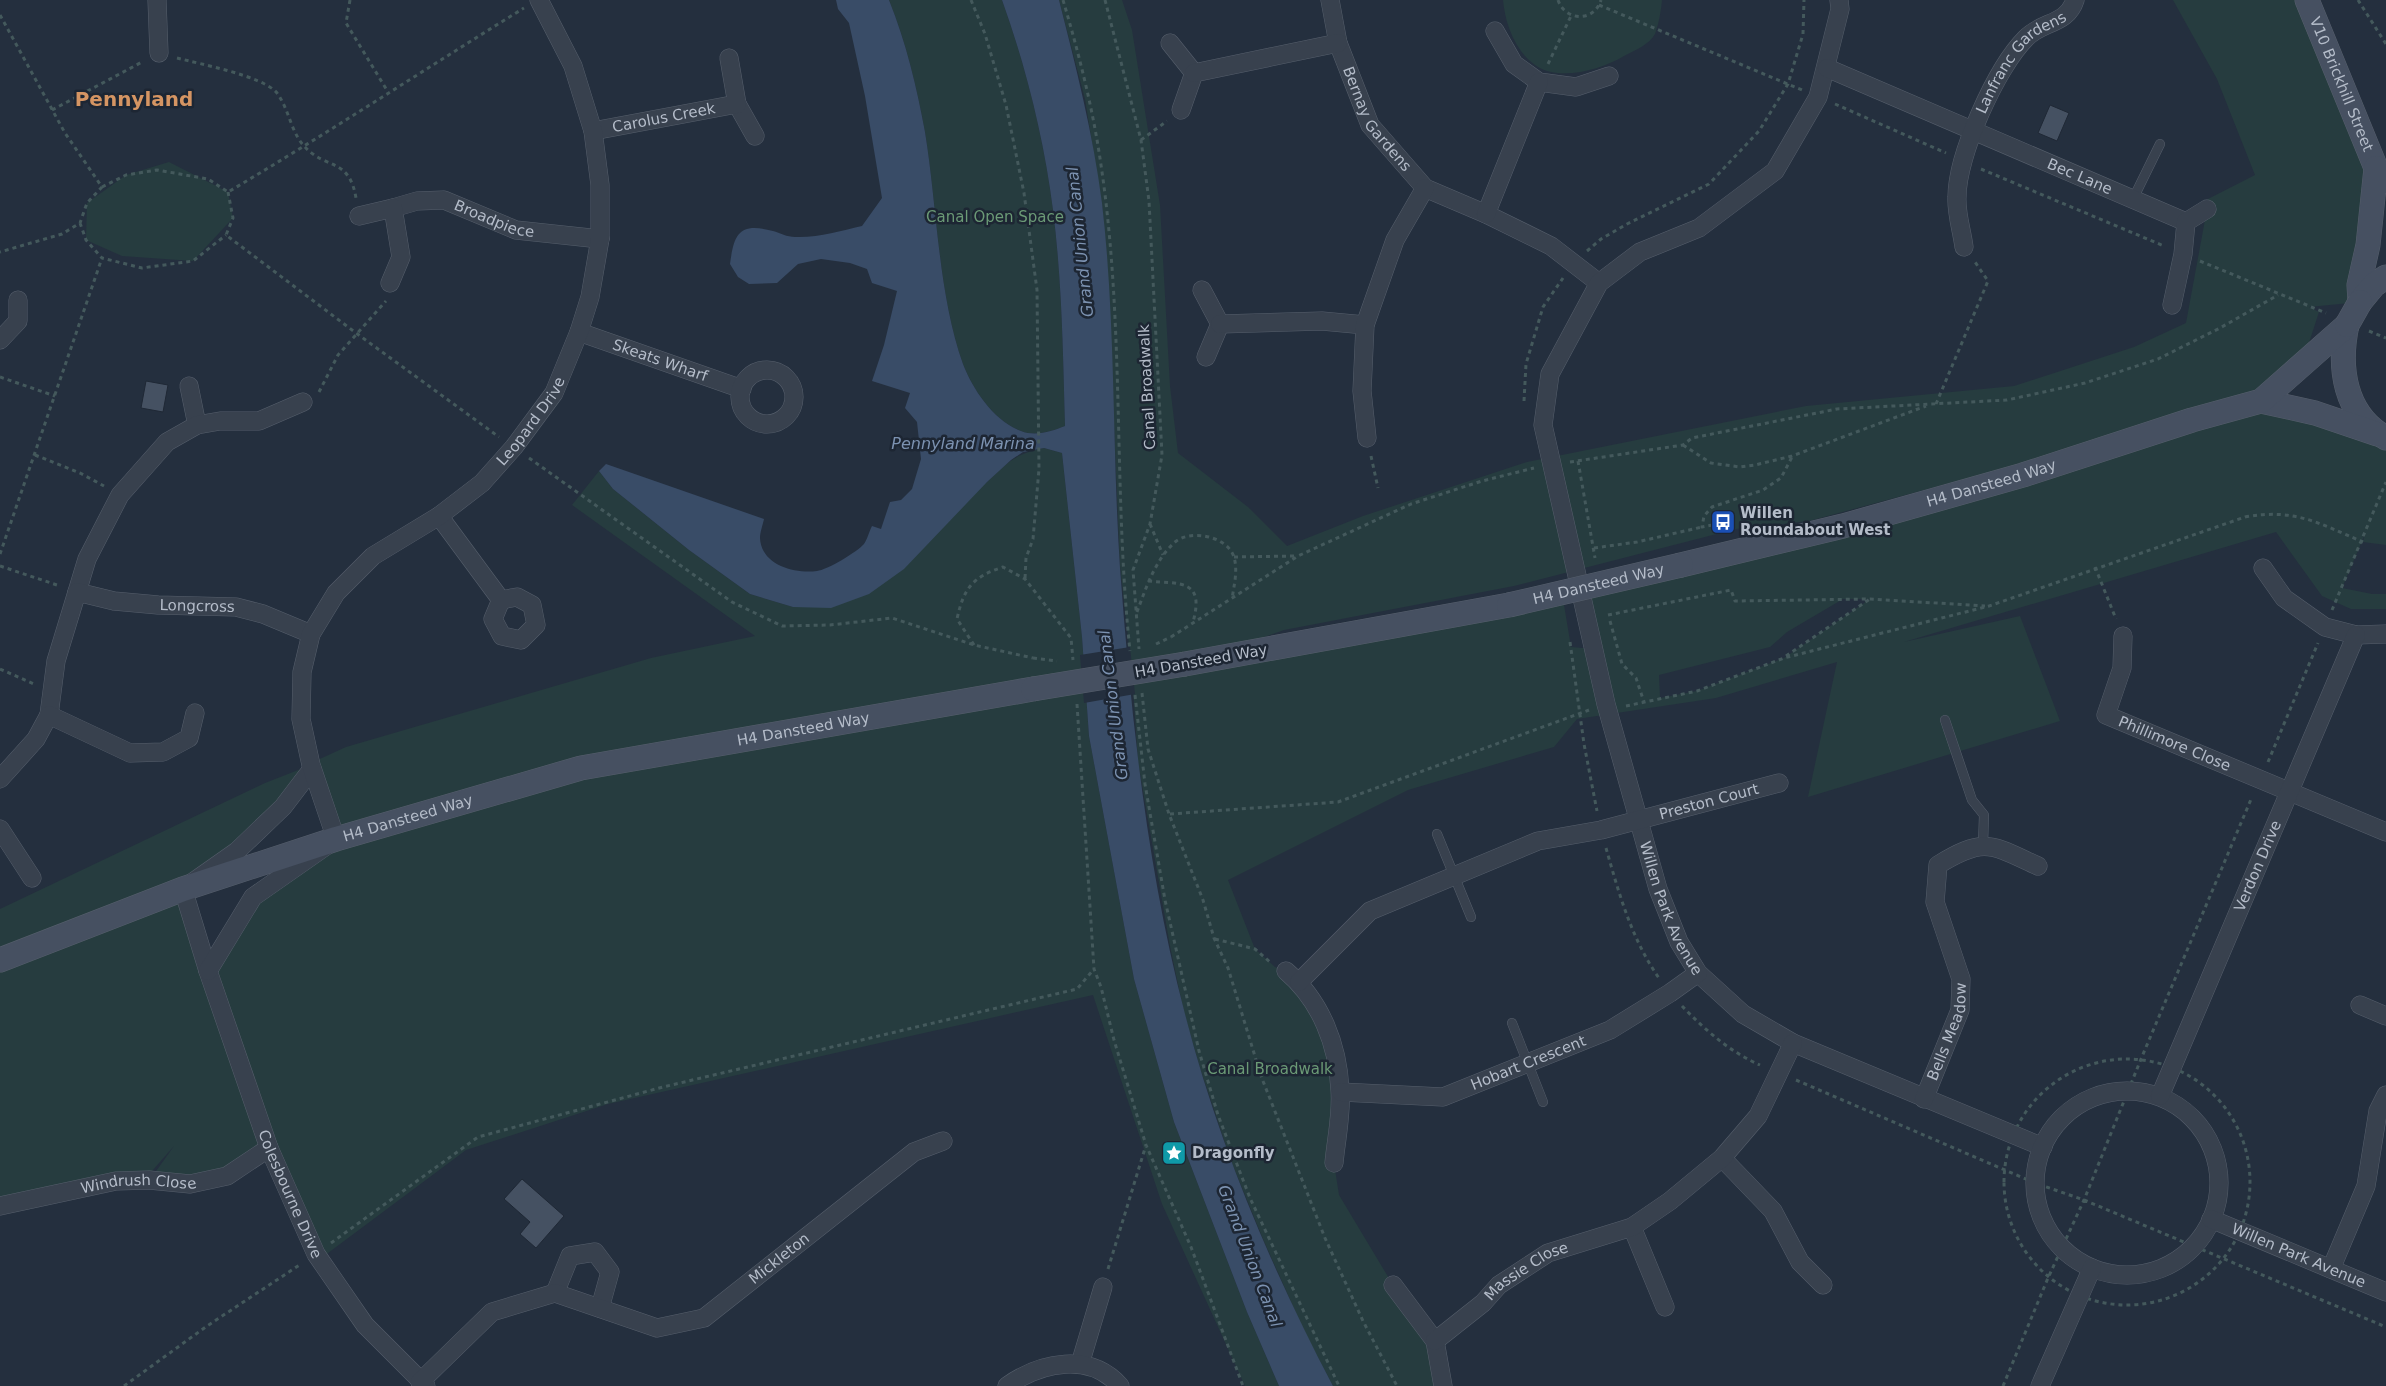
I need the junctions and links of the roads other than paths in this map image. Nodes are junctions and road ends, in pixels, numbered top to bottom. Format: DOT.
graph roads {
  1 [pos="157,0"];
  2 [pos="1330,0"];
  3 [pos="1839,0"];
  4 [pos="2075,0"];
  5 [pos="2307,0"];
  6 [pos="534,3"];
  7 [pos="1495,31"];
  8 [pos="1170,43"];
  9 [pos="1338,43"];
  10 [pos="159,53"];
  11 [pos="729,58"];
  12 [pos="1827,68"];
  13 [pos="1194,73"];
  14 [pos="1609,76"];
  15 [pos="1540,82"];
  16 [pos="737,104"];
  17 [pos="1181,110"];
  18 [pos="593,131"];
  19 [pos="1973,131"];
  20 [pos="755,136"];
  21 [pos="2160,144"];
  22 [pos="2381,174"];
  23 [pos="1425,188"];
  24 [pos="2133,199"];
  25 [pos="393,208"];
  26 [pos="2208,209"];
  27 [pos="1486,214"];
  28 [pos="359,216"];
  29 [pos="2186,222"];
  30 [pos="600,239"];
  31 [pos="1964,247"];
  32 [pos="2386,277"];
  33 [pos="390,283"];
  34 [pos="1599,283"];
  35 [pos="1202,290"];
  36 [pos="18,300"];
  37 [pos="2360,302"];
  38 [pos="2172,305"];
  39 [pos="1220,324"];
  40 [pos="1365,325"];
  41 [pos="2347,325"];
  42 [pos="579,332"];
  43 [pos="0,340"];
  44 [pos="1206,357"];
  45 [pos="190,386"];
  46 [pos="742,389"];
  47 [pos="2261,401"];
  48 [pos="304,402"];
  49 [pos="197,425"];
  50 [pos="2384,437"];
  51 [pos="1367,438"];
  52 [pos="439,516"];
  53 [pos="2263,568"];
  54 [pos="77,592"];
  55 [pos="501,600"];
  56 [pos="311,634"];
  57 [pos="2386,634"];
  58 [pos="2356,635"];
  59 [pos="2123,636"];
  60 [pos="195,713"];
  61 [pos="49,715"];
  62 [pos="1945,720"];
  63 [pos="312,769"];
  64 [pos="0,779"];
  65 [pos="1779,783"];
  66 [pos="2290,792"];
  67 [pos="1639,820"];
  68 [pos="0,829"];
  69 [pos="2386,832"];
  70 [pos="1437,834"];
  71 [pos="336,839"];
  72 [pos="1983,845"];
  73 [pos="2038,866"];
  74 [pos="1454,876"];
  75 [pos="32,878"];
  76 [pos="183,889"];
  77 [pos="1471,917"];
  78 [pos="0,960"];
  79 [pos="208,971"];
  80 [pos="1698,973"];
  81 [pos="2360,1005"];
  82 [pos="2386,1016"];
  83 [pos="1512,1023"];
  84 [pos="1793,1043"];
  85 [pos="1528,1063"];
  86 [pos="1341,1092"];
  87 [pos="2386,1095"];
  88 [pos="2160,1096"];
  89 [pos="1924,1099"];
  90 [pos="1542,1102"];
  91 [pos="943,1141"];
  92 [pos="2043,1147"];
  93 [pos="269,1148"];
  94 [pos="1722,1158"];
  95 [pos="1334,1164"];
  96 [pos="0,1206"];
  97 [pos="2211,1219"];
  98 [pos="1632,1227"];
  99 [pos="2092,1268"];
  100 [pos="2331,1269"];
  101 [pos="1393,1285"];
  102 [pos="1823,1286"];
  103 [pos="1103,1287"];
  104 [pos="2386,1292"];
  105 [pos="556,1293"];
  106 [pos="1665,1306"];
  107 [pos="600,1308"];
  108 [pos="1435,1341"];
  109 [pos="1080,1364"];
  110 [pos="423,1384"];
  111 [pos="1007,1386"];
  112 [pos="1120,1386"];
  113 [pos="1443,1386"];
  114 [pos="2040,1386"];
  1 -- 10 [label="street"];
  2 -- 9 [label="street, Bernay Gardens"];
  3 -- 12 [label="street"];
  4 -- 19 [label="street, Lanfranc Gardens"];
  5 -- 22 [label="street, V10 Brickhill Street"];
  6 -- 18 [label="street, Leopard Drive"];
  7 -- 15 [label="street"];
  8 -- 13 [label="street"];
  9 -- 13 [label="street"];
  9 -- 23 [label="street, Bernay Gardens"];
  11 -- 16 [label="street, Carolus Creek"];
  12 -- 19 [label="street, Bec Lane"];
  12 -- 34 [label="street"];
  13 -- 17 [label="street"];
  14 -- 15 [label="street"];
  15 -- 27 [label="street"];
  16 -- 18 [label="street, Carolus Creek"];
  16 -- 20 [label="street, Carolus Creek"];
  18 -- 30 [label="street, Leopard Drive"];
  19 -- 24 [label="street, Bec Lane"];
  19 -- 31 [label="street"];
  21 -- 24 [label="lane"];
  22 -- 37 [label="street, V10 Brickhill Street"];
  23 -- 27 [label="street, Bernay Gardens"];
  23 -- 40 [label="street"];
  24 -- 29 [label="street, Bec Lane"];
  25 -- 28 [label="street, Broadpiece"];
  25 -- 30 [label="street, Broadpiece"];
  25 -- 33 [label="street"];
  26 -- 29 [label="street"];
  27 -- 34 [label="street, Bernay Gardens"];
  29 -- 38 [label="street"];
  30 -- 42 [label="street, Leopard Drive"];
  32 -- 37 [label="street"];
  34 -- 67 [label="street, Willen Park Avenue"];
  35 -- 39 [label="street"];
  36 -- 43 [label="street"];
  37 -- 41 [label="street, bridge"];
  39 -- 40 [label="street"];
  39 -- 44 [label="street"];
  40 -- 51 [label="street"];
  41 -- 47 [label="street, H4 Dansteed Way"];
  41 -- 50 [label="street"];
  42 -- 46 [label="street, Skeats Wharf"];
  42 -- 52 [label="street, Leopard Drive"];
  45 -- 49 [label="street"];
  47 -- 50 [label="street, H4 Dansteed Way"];
  47 -- 71 [label="street, H4 Dansteed Way, bridge"];
  48 -- 49 [label="street"];
  49 -- 54 [label="street"];
  52 -- 55 [label="street"];
  52 -- 56 [label="street, Leopard Drive"];
  53 -- 58 [label="street"];
  54 -- 56 [label="street, Longcross"];
  54 -- 61 [label="street"];
  56 -- 63 [label="street, Leopard Drive"];
  57 -- 58 [label="street"];
  58 -- 66 [label="street, Verdon Drive"];
  59 -- 66 [label="street, Phillimore Close"];
  60 -- 61 [label="street"];
  61 -- 64 [label="street"];
  62 -- 72 [label="lane"];
  63 -- 71 [label="street, Leopard Drive"];
  63 -- 76 [label="street"];
  65 -- 67 [label="street, Preston Court"];
  66 -- 69 [label="street, Phillimore Close"];
  66 -- 88 [label="street, Verdon Drive"];
  67 -- 74 [label="street"];
  67 -- 80 [label="street, Willen Park Avenue"];
  68 -- 75 [label="street"];
  70 -- 74 [label="lane"];
  71 -- 76 [label="street, H4 Dansteed Way"];
  71 -- 79 [label="street"];
  72 -- 73 [label="street"];
  72 -- 89 [label="street, Bells Meadow"];
  74 -- 77 [label="lane"];
  74 -- 86 [label="street"];
  76 -- 78 [label="street, H4 Dansteed Way"];
  76 -- 79 [label="street, Colesbourne Drive"];
  79 -- 93 [label="street, Colesbourne Drive"];
  80 -- 84 [label="street, Willen Park Avenue"];
  80 -- 85 [label="street, Hobart Crescent"];
  81 -- 82 [label="street"];
  83 -- 85 [label="lane"];
  84 -- 89 [label="street, Willen Park Avenue"];
  84 -- 94 [label="street, Massie Close"];
  85 -- 86 [label="street, Hobart Crescent"];
  85 -- 90 [label="lane"];
  86 -- 95 [label="street"];
  87 -- 100 [label="street"];
  88 -- 92 [label="street"];
  88 -- 97 [label="street"];
  89 -- 92 [label="street, Willen Park Avenue"];
  91 -- 107 [label="street, Mickleton"];
  92 -- 99 [label="street"];
  93 -- 96 [label="street, Windrush Close"];
  93 -- 110 [label="street, Colesbourne Drive"];
  94 -- 98 [label="street, Massie Close"];
  94 -- 102 [label="street"];
  97 -- 99 [label="street"];
  97 -- 100 [label="street, Willen Park Avenue"];
  98 -- 106 [label="street"];
  98 -- 108 [label="street, Massie Close"];
  99 -- 114 [label="street"];
  100 -- 104 [label="street, Willen Park Avenue"];
  101 -- 108 [label="street"];
  103 -- 109 [label="street"];
  105 -- 107 [label="street, Mickleton"];
  105 -- 107 [label="street"];
  105 -- 110 [label="street"];
  108 -- 113 [label="street"];
  109 -- 111 [label="street"];
  109 -- 112 [label="street"];
}
